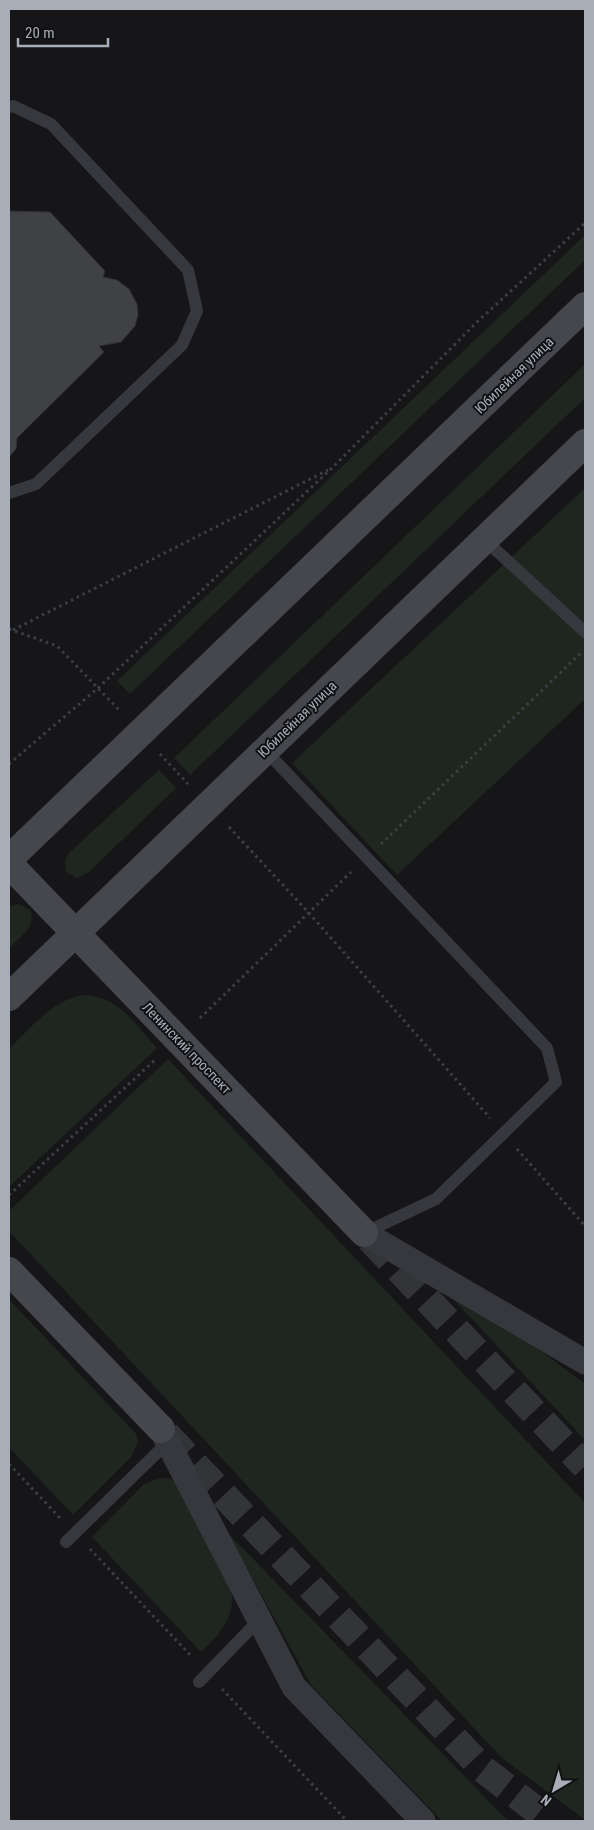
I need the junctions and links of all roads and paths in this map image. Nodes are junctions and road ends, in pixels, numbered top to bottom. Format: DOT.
graph roads {
  1 [pos="9,107"];
  2 [pos="585,223"];
  3 [pos="585,306"];
  4 [pos="585,443"];
  5 [pos="333,467"];
  6 [pos="9,493"];
  7 [pos="485,540"];
  8 [pos="11,629"];
  9 [pos="585,632"];
  10 [pos="57,646"];
  11 [pos="585,650"];
  12 [pos="265,750"];
  13 [pos="9,764"];
  14 [pos="233,831"];
  15 [pos="368,857"];
  16 [pos="9,859"];
  17 [pos="9,864"];
  18 [pos="309,913"];
  19 [pos="75,933"];
  20 [pos="9,997"];
  21 [pos="200,1018"];
  22 [pos="157,1058"];
  23 [pos="503,1134"];
  24 [pos="9,1195"];
  25 [pos="585,1226"];
  26 [pos="364,1233"];
  27 [pos="9,1271"];
  28 [pos="585,1362"];
  29 [pos="165,1435"];
  30 [pos="9,1464"];
  31 [pos="70,1537"];
  32 [pos="259,1620"];
  33 [pos="204,1678"];
  34 [pos="347,1821"];
  35 [pos="423,1821"];
  1 -- 6 [label="lane"];
  2 -- 5 [label="path"];
  3 -- 16 [label="main road, Юбилейная улица"];
  4 -- 7 [label="main road, Юбилейная улица"];
  5 -- 8 [label="path"];
  5 -- 13 [label="path"];
  7 -- 9 [label="lane"];
  7 -- 12 [label="main road, Юбилейная улица"];
  8 -- 10 [label="path"];
  11 -- 15 [label="path"];
  12 -- 15 [label="lane"];
  12 -- 19 [label="main road, Юбилейная улица"];
  14 -- 18 [label="path"];
  15 -- 18 [label="path"];
  15 -- 23 [label="lane"];
  17 -- 19 [label="main road, Ленинский проспект"];
  18 -- 21 [label="path"];
  18 -- 23 [label="path"];
  19 -- 20 [label="main road, Юбилейная улица"];
  19 -- 26 [label="main road, Ленинский проспект"];
  22 -- 24 [label="path"];
  23 -- 25 [label="path"];
  23 -- 26 [label="lane"];
  26 -- 28 [label="street"];
  27 -- 29 [label="main road"];
  29 -- 31 [label="lane"];
  29 -- 32 [label="street"];
  30 -- 31 [label="path"];
  31 -- 33 [label="path"];
  32 -- 33 [label="lane"];
  32 -- 35 [label="street"];
  33 -- 34 [label="path"];
}
